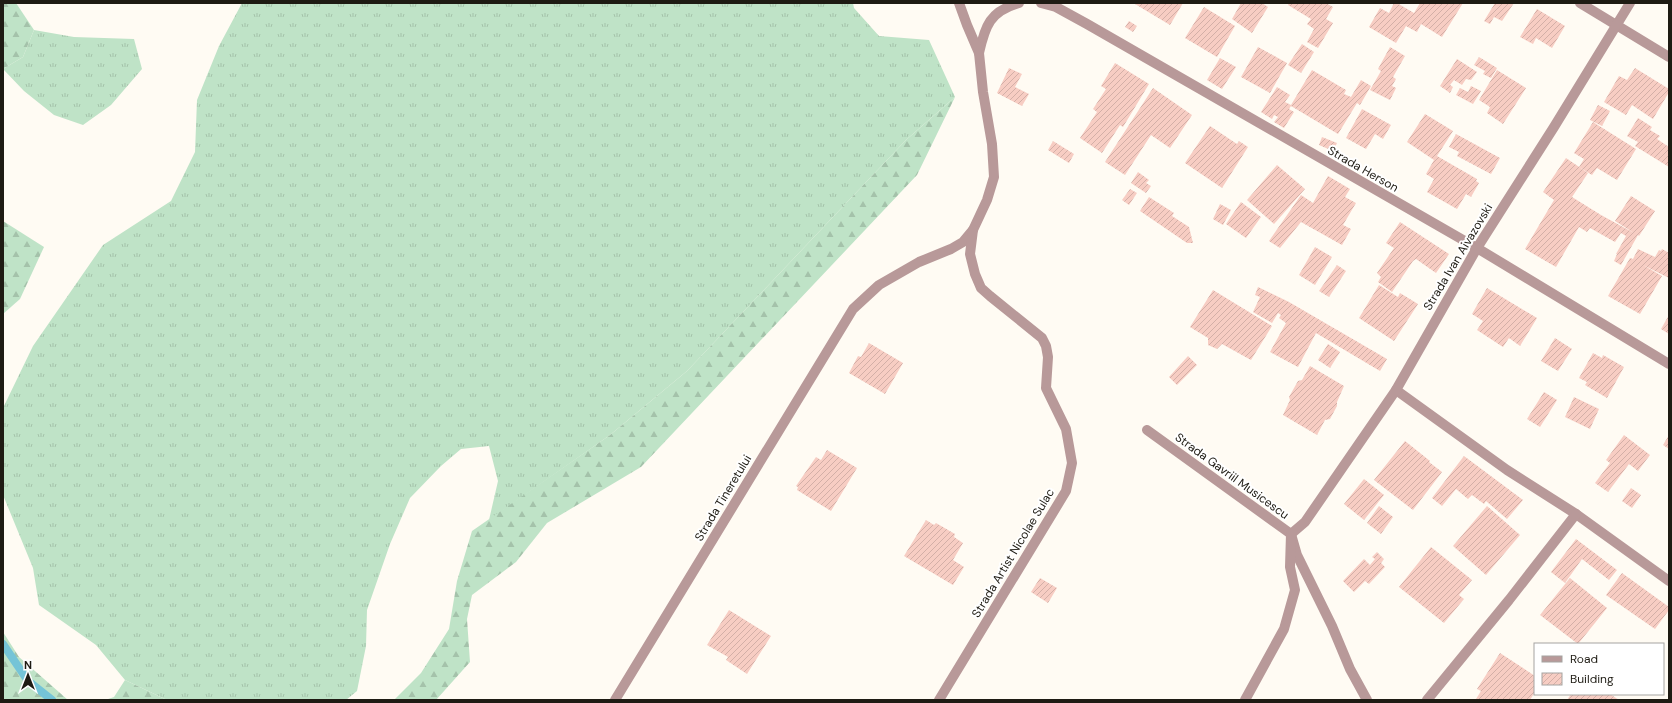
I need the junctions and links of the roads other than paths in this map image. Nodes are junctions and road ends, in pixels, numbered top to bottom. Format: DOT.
graph roads {
  1 [pos="959,3"];
  2 [pos="1019,3"];
  3 [pos="1041,3"];
  4 [pos="1580,3"];
  5 [pos="1630,3"];
  6 [pos="1616,26"];
  7 [pos="979,53"];
  8 [pos="1669,57"];
  9 [pos="973,230"];
  10 [pos="1477,248"];
  11 [pos="1669,364"];
  12 [pos="1396,390"];
  13 [pos="1147,430"];
  14 [pos="1576,514"];
  15 [pos="1291,534"];
  16 [pos="1669,581"];
  17 [pos="615,700"];
  18 [pos="939,700"];
  19 [pos="1245,700"];
  20 [pos="1367,700"];
  21 [pos="1427,700"];
  1 -- 7 [label="street"];
  2 -- 7 [label="street"];
  3 -- 10 [label="street, Strada Herson"];
  4 -- 6 [label="street"];
  5 -- 6 [label="street, Strada Ivan Aivazovski"];
  6 -- 8 [label="street"];
  6 -- 10 [label="street, Strada Ivan Aivazovski"];
  7 -- 9 [label="street"];
  9 -- 17 [label="street, Strada Tineretului"];
  9 -- 18 [label="street, Strada Artist Nicolae Sulac"];
  10 -- 11 [label="street, Strada Herson"];
  10 -- 12 [label="street, Strada Ivan Aivazovski"];
  12 -- 14 [label="street"];
  12 -- 15 [label="street, Strada Ivan Aivazovski"];
  13 -- 15 [label="street, Strada Gavriil Musicescu"];
  14 -- 16 [label="street"];
  14 -- 21 [label="street"];
  15 -- 19 [label="street"];
  15 -- 20 [label="street, Strada Gavriil Musicescu"];
}
